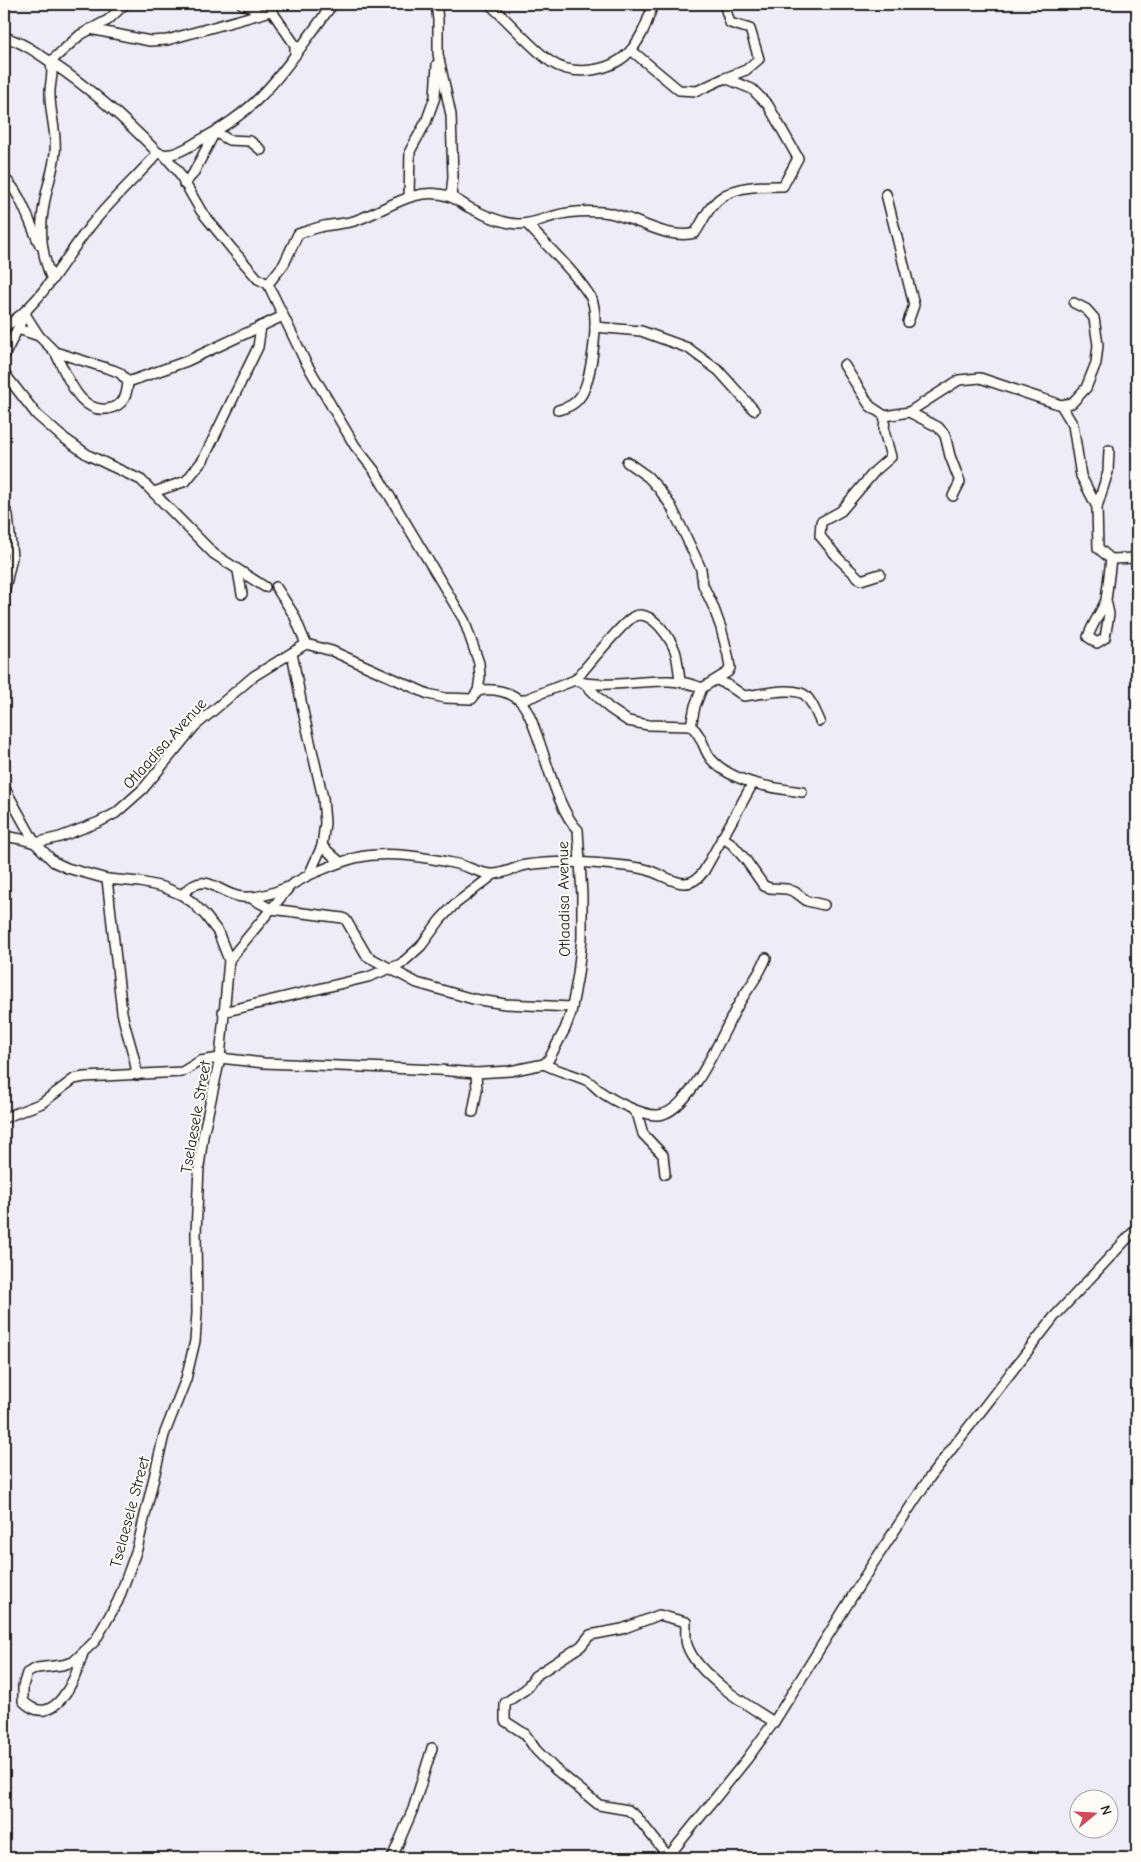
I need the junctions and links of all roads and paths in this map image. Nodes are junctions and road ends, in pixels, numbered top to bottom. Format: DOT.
graph roads {
  1 [pos="125,4"];
  2 [pos="242,4"];
  3 [pos="333,4"];
  4 [pos="436,4"];
  5 [pos="490,4"];
  6 [pos="653,4"];
  7 [pos="724,4"];
  8 [pos="269,7"];
  9 [pos="260,14"];
  10 [pos="90,29"];
  11 [pos="4,37"];
  12 [pos="631,50"];
  13 [pos="295,53"];
  14 [pos="438,54"];
  15 [pos="50,62"];
  16 [pos="725,78"];
  17 [pos="215,132"];
  18 [pos="261,150"];
  19 [pos="162,154"];
  20 [pos="4,178"];
  21 [pos="184,184"];
  22 [pos="886,194"];
  23 [pos="409,196"];
  24 [pos="450,197"];
  25 [pos="527,224"];
  26 [pos="42,250"];
  27 [pos="52,280"];
  28 [pos="268,284"];
  29 [pos="1074,303"];
  30 [pos="27,311"];
  31 [pos="283,316"];
  32 [pos="908,322"];
  33 [pos="261,326"];
  34 [pos="595,327"];
  35 [pos="4,328"];
  36 [pos="18,329"];
  37 [pos="39,336"];
  38 [pos="55,352"];
  39 [pos="4,356"];
  40 [pos="844,365"];
  41 [pos="4,373"];
  42 [pos="128,382"];
  43 [pos="1061,404"];
  44 [pos="558,410"];
  45 [pos="754,410"];
  46 [pos="909,412"];
  47 [pos="885,416"];
  48 [pos="1108,450"];
  49 [pos="627,462"];
  50 [pos="154,492"];
  51 [pos="953,496"];
  52 [pos="4,507"];
  53 [pos="1098,507"];
  54 [pos="4,539"];
  55 [pos="12,551"];
  56 [pos="1137,558"];
  57 [pos="1111,559"];
  58 [pos="238,571"];
  59 [pos="880,574"];
  60 [pos="264,587"];
  61 [pos="276,587"];
  62 [pos="4,592"];
  63 [pos="242,594"];
  64 [pos="1106,600"];
  65 [pos="306,644"];
  66 [pos="292,653"];
  67 [pos="575,680"];
  68 [pos="717,680"];
  69 [pos="680,681"];
  70 [pos="584,683"];
  71 [pos="702,688"];
  72 [pos="478,691"];
  73 [pos="521,701"];
  74 [pos="820,721"];
  75 [pos="692,726"];
  76 [pos="753,783"];
  77 [pos="4,787"];
  78 [pos="802,792"];
  79 [pos="4,836"];
  80 [pos="722,837"];
  81 [pos="35,843"];
  82 [pos="322,846"];
  83 [pos="340,862"];
  84 [pos="580,862"];
  85 [pos="493,874"];
  86 [pos="309,875"];
  87 [pos="107,879"];
  88 [pos="291,885"];
  89 [pos="182,895"];
  90 [pos="250,897"];
  91 [pos="824,905"];
  92 [pos="271,909"];
  93 [pos="766,958"];
  94 [pos="229,960"];
  95 [pos="391,969"];
  96 [pos="572,1007"];
  97 [pos="223,1012"];
  98 [pos="220,1058"];
  99 [pos="544,1064"];
  100 [pos="476,1073"];
  101 [pos="137,1075"];
  102 [pos="631,1108"];
  103 [pos="473,1112"];
  104 [pos="4,1118"];
  105 [pos="665,1174"];
  106 [pos="1137,1228"];
  107 [pos="82,1653"];
  108 [pos="774,1722"];
  109 [pos="432,1748"];
  110 [pos="668,1857"];
  111 [pos="392,1858"];
  1 -- 10 [label="street"];
  2 -- 9 [label="street"];
  3 -- 13 [label="street"];
  4 -- 14 [label="street"];
  5 -- 12 [label="street"];
  6 -- 12 [label="street"];
  7 -- 16 [label="street"];
  8 -- 9 [label="street"];
  8 -- 13 [label="street"];
  9 -- 10 [label="street"];
  10 -- 15 [label="street"];
  11 -- 15 [label="street"];
  12 -- 16 [label="street"];
  13 -- 17 [label="street"];
  14 -- 23 [label="street"];
  14 -- 24 [label="street"];
  15 -- 19 [label="street"];
  15 -- 26 [label="street"];
  16 -- 25 [label="street"];
  17 -- 18 [label="street"];
  17 -- 19 [label="street"];
  17 -- 21 [label="street"];
  19 -- 21 [label="street"];
  19 -- 27 [label="street"];
  20 -- 26 [label="street"];
  21 -- 28 [label="street"];
  22 -- 32 [label="street"];
  23 -- 24 [label="street"];
  23 -- 28 [label="street"];
  24 -- 25 [label="street"];
  25 -- 34 [label="street"];
  26 -- 27 [label="street"];
  27 -- 30 [label="street"];
  28 -- 31 [label="street"];
  29 -- 43 [label="street"];
  30 -- 35 [label="street"];
  30 -- 36 [label="street"];
  30 -- 37 [label="street"];
  31 -- 33 [label="street"];
  31 -- 72 [label="street"];
  33 -- 42 [label="street"];
  33 -- 50 [label="street"];
  34 -- 44 [label="street"];
  34 -- 45 [label="street"];
  36 -- 37 [label="street"];
  36 -- 39 [label="street"];
  37 -- 38 [label="street"];
  38 -- 42 [label="street"];
  38 -- 42 [label="street"];
  40 -- 47 [label="street"];
  41 -- 50 [label="street"];
  43 -- 46 [label="street"];
  43 -- 53 [label="street"];
  46 -- 47 [label="street"];
  46 -- 51 [label="street"];
  47 -- 59 [label="street"];
  48 -- 53 [label="street"];
  49 -- 68 [label="street"];
  50 -- 58 [label="street"];
  52 -- 55 [label="street"];
  53 -- 57 [label="street"];
  54 -- 55 [label="street"];
  55 -- 62 [label="street"];
  56 -- 57 [label="street"];
  57 -- 64 [label="street"];
  58 -- 60 [label="street"];
  58 -- 63 [label="street"];
  61 -- 65 [label="street"];
  65 -- 66 [label="street, Otlaadisa Avenue"];
  65 -- 72 [label="street"];
  66 -- 81 [label="street, Otlaadisa Avenue"];
  66 -- 82 [label="street"];
  67 -- 69 [label="street"];
  67 -- 70 [label="street"];
  67 -- 73 [label="street"];
  68 -- 71 [label="street"];
  68 -- 74 [label="street"];
  69 -- 70 [label="street"];
  69 -- 71 [label="street"];
  70 -- 75 [label="street"];
  71 -- 75 [label="street"];
  72 -- 73 [label="street"];
  73 -- 84 [label="street, Otlaadisa Avenue"];
  75 -- 76 [label="street"];
  76 -- 78 [label="street"];
  76 -- 80 [label="street"];
  77 -- 81 [label="street, Tselaesele Street"];
  79 -- 81 [label="street, Otlaadisa Avenue"];
  80 -- 84 [label="street"];
  80 -- 91 [label="street"];
  81 -- 87 [label="street, Tselaesele Street"];
  82 -- 83 [label="street"];
  82 -- 86 [label="street"];
  83 -- 85 [label="street"];
  83 -- 86 [label="street"];
  84 -- 85 [label="street"];
  84 -- 96 [label="street, Otlaadisa Avenue"];
  85 -- 95 [label="street"];
  86 -- 88 [label="street"];
  87 -- 89 [label="street, Tselaesele Street"];
  87 -- 101 [label="street"];
  88 -- 90 [label="street"];
  88 -- 92 [label="street"];
  89 -- 90 [label="street"];
  89 -- 94 [label="street, Tselaesele Street"];
  90 -- 92 [label="street"];
  92 -- 94 [label="street"];
  92 -- 95 [label="street"];
  93 -- 102 [label="street"];
  94 -- 97 [label="street, Tselaesele Street"];
  95 -- 96 [label="street"];
  95 -- 97 [label="street"];
  96 -- 99 [label="street, Otlaadisa Avenue"];
  97 -- 98 [label="street, Tselaesele Street"];
  98 -- 100 [label="street"];
  98 -- 101 [label="street"];
  98 -- 107 [label="street, Tselaesele Street"];
  99 -- 100 [label="street"];
  99 -- 102 [label="street"];
  100 -- 103 [label="street"];
  101 -- 104 [label="street"];
  102 -- 105 [label="street"];
  106 -- 108 [label="street"];
  107 -- 107 [label="street, Tselaesele Street"];
  108 -- 110 [label="street"];
  108 -- 110 [label="street"];
  109 -- 111 [label="street"];
}
